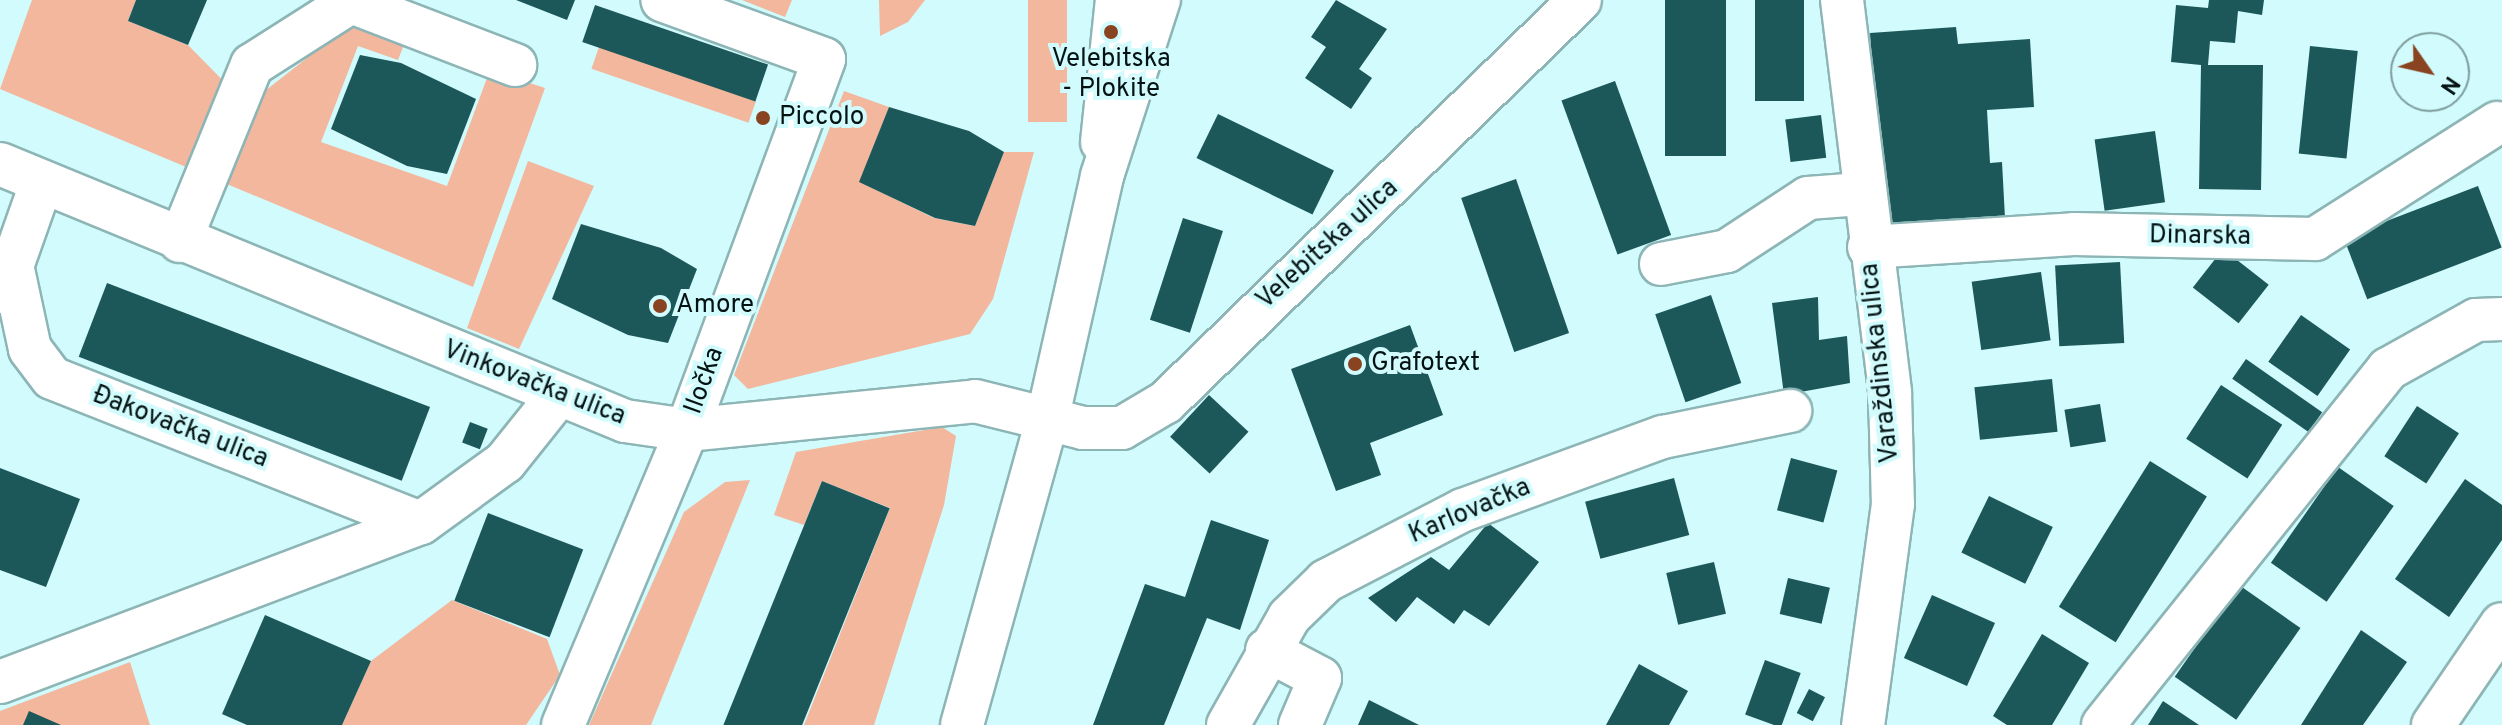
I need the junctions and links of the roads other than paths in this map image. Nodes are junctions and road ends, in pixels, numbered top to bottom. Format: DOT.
graph roads {
  1 [pos="662,0"];
  2 [pos="1117,0"];
  3 [pos="1159,0"];
  4 [pos="1580,0"];
  5 [pos="1842,0"];
  6 [pos="515,65"];
  7 [pos="2497,123"];
  8 [pos="0,164"];
  9 [pos="1102,176"];
  10 [pos="41,184"];
  11 [pos="1861,194"];
  12 [pos="180,241"];
  13 [pos="1869,247"];
  14 [pos="1661,264"];
  15 [pos="6,283"];
  16 [pos="2502,319"];
  17 [pos="557,397"];
  18 [pos="1790,411"];
  19 [pos="1048,416"];
  20 [pos="687,430"];
  21 [pos="421,523"];
  22 [pos="2502,624"];
  23 [pos="1267,650"];
  24 [pos="0,682"];
  25 [pos="563,725"];
  26 [pos="962,725"];
  27 [pos="1228,725"];
  28 [pos="1300,725"];
  29 [pos="1863,725"];
  30 [pos="2103,725"];
  31 [pos="2433,725"];
  1 -- 20 [label="street, Iločka"];
  2 -- 9 [label="street"];
  3 -- 9 [label="street"];
  4 -- 19 [label="street, Velebitska ulica"];
  5 -- 11 [label="street, Varaždinska ulica"];
  6 -- 12 [label="street"];
  7 -- 13 [label="street, Dinarska"];
  8 -- 10 [label="street, Vinkovačka ulica"];
  9 -- 19 [label="street"];
  10 -- 12 [label="street, Vinkovačka ulica"];
  10 -- 15 [label="street, Đakovačka ulica"];
  11 -- 13 [label="street, Varaždinska ulica"];
  11 -- 14 [label="street"];
  12 -- 17 [label="street, Vinkovačka ulica"];
  13 -- 29 [label="street, Varaždinska ulica"];
  15 -- 21 [label="street, Đakovačka ulica"];
  16 -- 30 [label="street"];
  17 -- 20 [label="street, Vinkovačka ulica"];
  17 -- 21 [label="street"];
  18 -- 23 [label="street, Karlovačka"];
  19 -- 20 [label="street, Vinkovačka ulica"];
  19 -- 26 [label="street"];
  20 -- 25 [label="street, Iločka"];
  21 -- 24 [label="street"];
  22 -- 31 [label="street"];
  23 -- 27 [label="street, Karlovačka"];
  23 -- 28 [label="street"];
}
